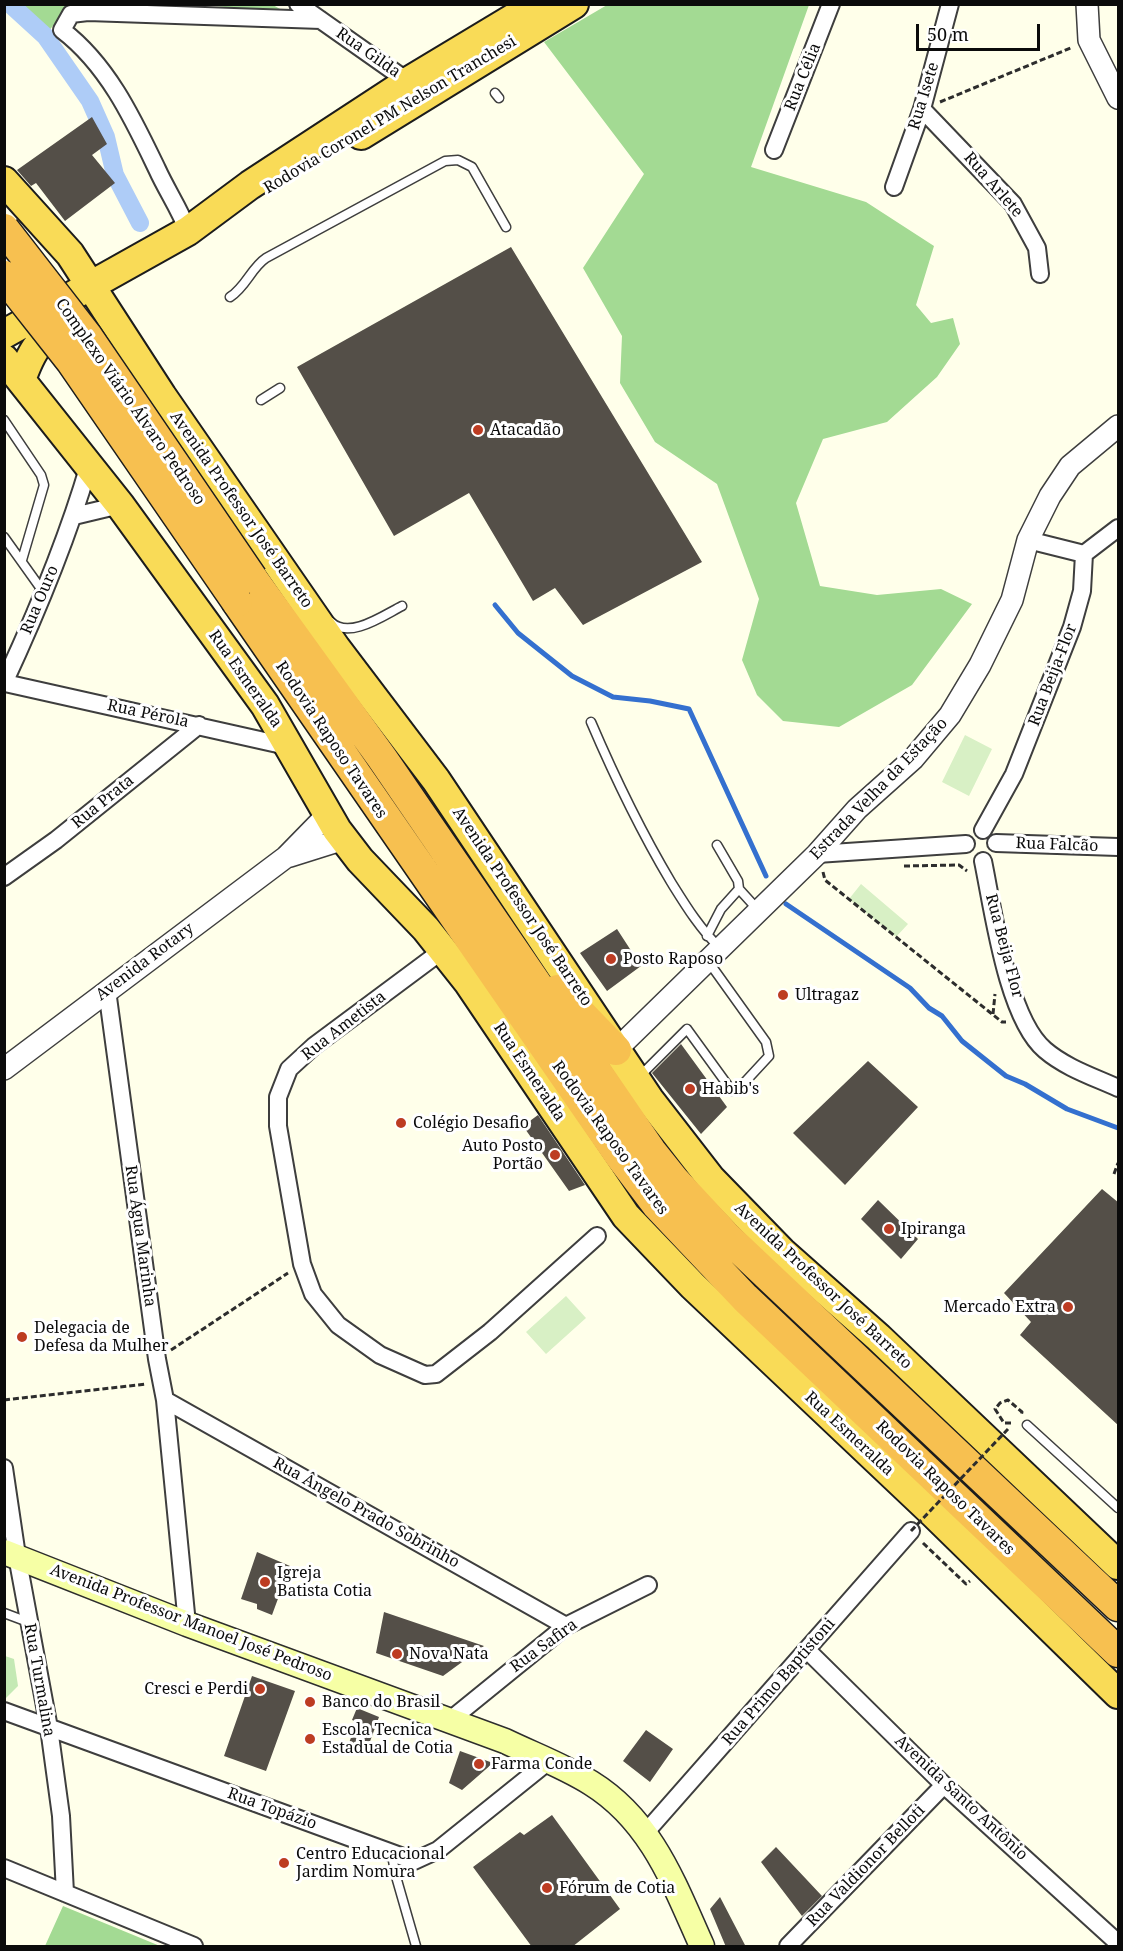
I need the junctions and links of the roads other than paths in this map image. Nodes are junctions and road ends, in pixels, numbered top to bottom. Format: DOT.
graph roads {
  1 [pos="298,4"];
  2 [pos="537,4"];
  3 [pos="574,4"];
  4 [pos="831,4"];
  5 [pos="950,4"];
  6 [pos="1087,4"];
  7 [pos="321,20"];
  8 [pos="417,89"];
  9 [pos="1119,98"];
  10 [pos="922,109"];
  11 [pos="774,150"];
  12 [pos="4,181"];
  13 [pos="894,187"];
  14 [pos="196,226"];
  15 [pos="506,226"];
  16 [pos="4,229"];
  17 [pos="156,249"];
  18 [pos="80,268"];
  19 [pos="1040,274"];
  20 [pos="4,276"];
  21 [pos="230,297"];
  22 [pos="111,315"];
  23 [pos="4,334"];
  24 [pos="13,370"];
  25 [pos="280,388"];
  26 [pos="261,400"];
  27 [pos="187,414"];
  28 [pos="4,420"];
  29 [pos="1119,426"];
  30 [pos="89,465"];
  31 [pos="120,505"];
  32 [pos="74,516"];
  33 [pos="1119,528"];
  34 [pos="4,537"];
  35 [pos="1028,540"];
  36 [pos="1084,554"];
  37 [pos="22,560"];
  38 [pos="245,590"];
  39 [pos="44,593"];
  40 [pos="402,606"];
  41 [pos="322,610"];
  42 [pos="341,649"];
  43 [pos="11,654"];
  44 [pos="5,683"];
  45 [pos="591,722"];
  46 [pos="199,725"];
  47 [pos="291,747"];
  48 [pos="327,814"];
  49 [pos="983,830"];
  50 [pos="345,840"];
  51 [pos="996,843"];
  52 [pos="966,844"];
  53 [pos="717,845"];
  54 [pos="1119,848"];
  55 [pos="286,857"];
  56 [pos="824,861"];
  57 [pos="982,861"];
  58 [pos="4,876"];
  59 [pos="739,889"];
  60 [pos="759,911"];
  61 [pos="712,948"];
  62 [pos="443,950"];
  63 [pos="107,990"];
  64 [pos="616,1050"];
  65 [pos="4,1069"];
  66 [pos="637,1079"];
  67 [pos="1119,1088"];
  68 [pos="597,1236"];
  69 [pos="165,1400"];
  70 [pos="1024,1423"];
  71 [pos="4,1468"];
  72 [pos="1119,1508"];
  73 [pos="911,1531"];
  74 [pos="11,1554"];
  75 [pos="1116,1556"];
  76 [pos="648,1585"];
  77 [pos="1119,1606"];
  78 [pos="4,1613"];
  79 [pos="28,1622"];
  80 [pos="188,1624"];
  81 [pos="567,1626"];
  82 [pos="807,1650"];
  83 [pos="1119,1652"];
  84 [pos="1119,1694"];
  85 [pos="4,1711"];
  86 [pos="449,1721"];
  87 [pos="49,1728"];
  88 [pos="550,1760"];
  89 [pos="944,1785"];
  90 [pos="646,1832"];
  91 [pos="393,1854"];
  92 [pos="4,1868"];
  93 [pos="64,1893"];
  94 [pos="1119,1943"];
  95 [pos="194,1947"];
  96 [pos="416,1947"];
  97 [pos="702,1947"];
  98 [pos="788,1947"];
  1 -- 7 [label="street, Rua Gilda"];
  2 -- 8 [label="highway, Rodovia Coronel PM Nelson Tranchesi"];
  3 -- 8 [label="highway, Rodovia Coronel PM Nelson Tranchesi"];
  4 -- 11 [label="street, Rua Célia"];
  5 -- 10 [label="street, Rua Isete"];
  6 -- 9 [label="street"];
  7 -- 8 [label="street, Rua Gilda"];
  7 -- 14 [label="street"];
  8 -- 14 [label="highway, Rodovia Coronel PM Nelson Tranchesi"];
  10 -- 13 [label="street, Rua Isete"];
  10 -- 19 [label="street, Rua Arlete"];
  12 -- 18 [label="highway, Avenida Professor José Barreto"];
  14 -- 17 [label="highway, Rodovia Coronel PM Nelson Tranchesi"];
  15 -- 21 [label="lane"];
  16 -- 38 [label="highway, Complexo Viário Álvaro Pedroso, bridge"];
  17 -- 18 [label="highway"];
  17 -- 22 [label="highway"];
  18 -- 22 [label="highway, Avenida Professor José Barreto"];
  18 -- 23 [label="highway"];
  20 -- 38 [label="highway, Complexo Viário Álvaro Pedroso, bridge"];
  22 -- 24 [label="highway"];
  22 -- 64 [label="highway, Avenida Professor José Barreto"];
  24 -- 30 [label="highway, Rua Esmeralda"];
  25 -- 26 [label="lane"];
  27 -- 42 [label="lane"];
  28 -- 37 [label="lane"];
  29 -- 35 [label="street, Estrada Velha da Estação"];
  30 -- 31 [label="highway, Rua Esmeralda"];
  30 -- 32 [label="street, Rua Ouro"];
  31 -- 32 [label="street"];
  31 -- 47 [label="highway, Rua Esmeralda"];
  32 -- 39 [label="street, Rua Ouro"];
  33 -- 36 [label="street"];
  34 -- 37 [label="lane"];
  35 -- 36 [label="street"];
  35 -- 56 [label="street, Estrada Velha da Estação"];
  36 -- 49 [label="street, Rua Beija-Flor"];
  37 -- 39 [label="lane"];
  38 -- 64 [label="highway"];
  38 -- 77 [label="highway, Rodovia Raposo Tavares"];
  38 -- 83 [label="highway, Rodovia Raposo Tavares"];
  39 -- 43 [label="street, Rua Ouro"];
  40 -- 41 [label="lane"];
  43 -- 44 [label="street, Rua Ouro"];
  44 -- 46 [label="street, Rua Pérola"];
  45 -- 61 [label="lane"];
  46 -- 47 [label="street, Rua Pérola"];
  46 -- 58 [label="street, Rua Prata"];
  47 -- 48 [label="highway, Rua Esmeralda"];
  48 -- 50 [label="highway, Rua Esmeralda"];
  48 -- 55 [label="street, Avenida Rotary"];
  49 -- 51 [label="street"];
  49 -- 52 [label="street"];
  50 -- 55 [label="street, Avenida Rotary"];
  50 -- 62 [label="highway, Rua Esmeralda"];
  51 -- 54 [label="street, Rua Falcão"];
  51 -- 57 [label="street"];
  52 -- 56 [label="street"];
  52 -- 57 [label="street"];
  53 -- 59 [label="lane"];
  55 -- 63 [label="street, Avenida Rotary"];
  56 -- 60 [label="street, Estrada Velha da Estação"];
  57 -- 67 [label="street, Rua Beija Flor"];
  59 -- 60 [label="lane"];
  59 -- 61 [label="lane"];
  60 -- 61 [label="street, Estrada Velha da Estação"];
  61 -- 64 [label="street, Estrada Velha da Estação"];
  61 -- 66 [label="lane"];
  62 -- 68 [label="street, Rua Ametista"];
  62 -- 84 [label="highway, Rua Esmeralda"];
  63 -- 65 [label="street, Avenida Rotary"];
  63 -- 69 [label="street, Rua Água Marinha"];
  64 -- 66 [label="highway, Avenida Professor José Barreto"];
  66 -- 75 [label="highway, Avenida Professor José Barreto"];
  69 -- 80 [label="street, Rua Água Marinha"];
  69 -- 81 [label="street, Rua Ângelo Prado Sobrinho"];
  70 -- 72 [label="lane"];
  71 -- 74 [label="street, Rua Turmalina"];
  73 -- 82 [label="street, Rua Primo Baptistoni"];
  74 -- 79 [label="street, Rua Turmalina"];
  74 -- 80 [label="main road, Avenida Professor Manoel José Pedroso"];
  76 -- 81 [label="street, Rua Safira"];
  78 -- 79 [label="lane"];
  79 -- 87 [label="street, Rua Turmalina"];
  80 -- 86 [label="main road, Avenida Professor Manoel José Pedroso"];
  81 -- 86 [label="street, Rua Safira"];
  82 -- 89 [label="street, Avenida Santo Antônio"];
  82 -- 90 [label="street, Rua Primo Baptistoni"];
  85 -- 87 [label="street, Rua Topázio"];
  86 -- 88 [label="main road, Avenida Professor Manoel José Pedroso"];
  87 -- 91 [label="street, Rua Topázio"];
  87 -- 93 [label="street, Rua Turmalina"];
  88 -- 90 [label="main road, Avenida Professor Manoel José Pedroso"];
  88 -- 91 [label="street, Rua Topázio"];
  89 -- 94 [label="street, Avenida Santo Antônio"];
  89 -- 98 [label="street, Rua Valdionor Belloti"];
  90 -- 97 [label="main road, Avenida Professor Manoel José Pedroso"];
  91 -- 96 [label="lane"];
  92 -- 93 [label="street"];
  93 -- 95 [label="street"];
}
